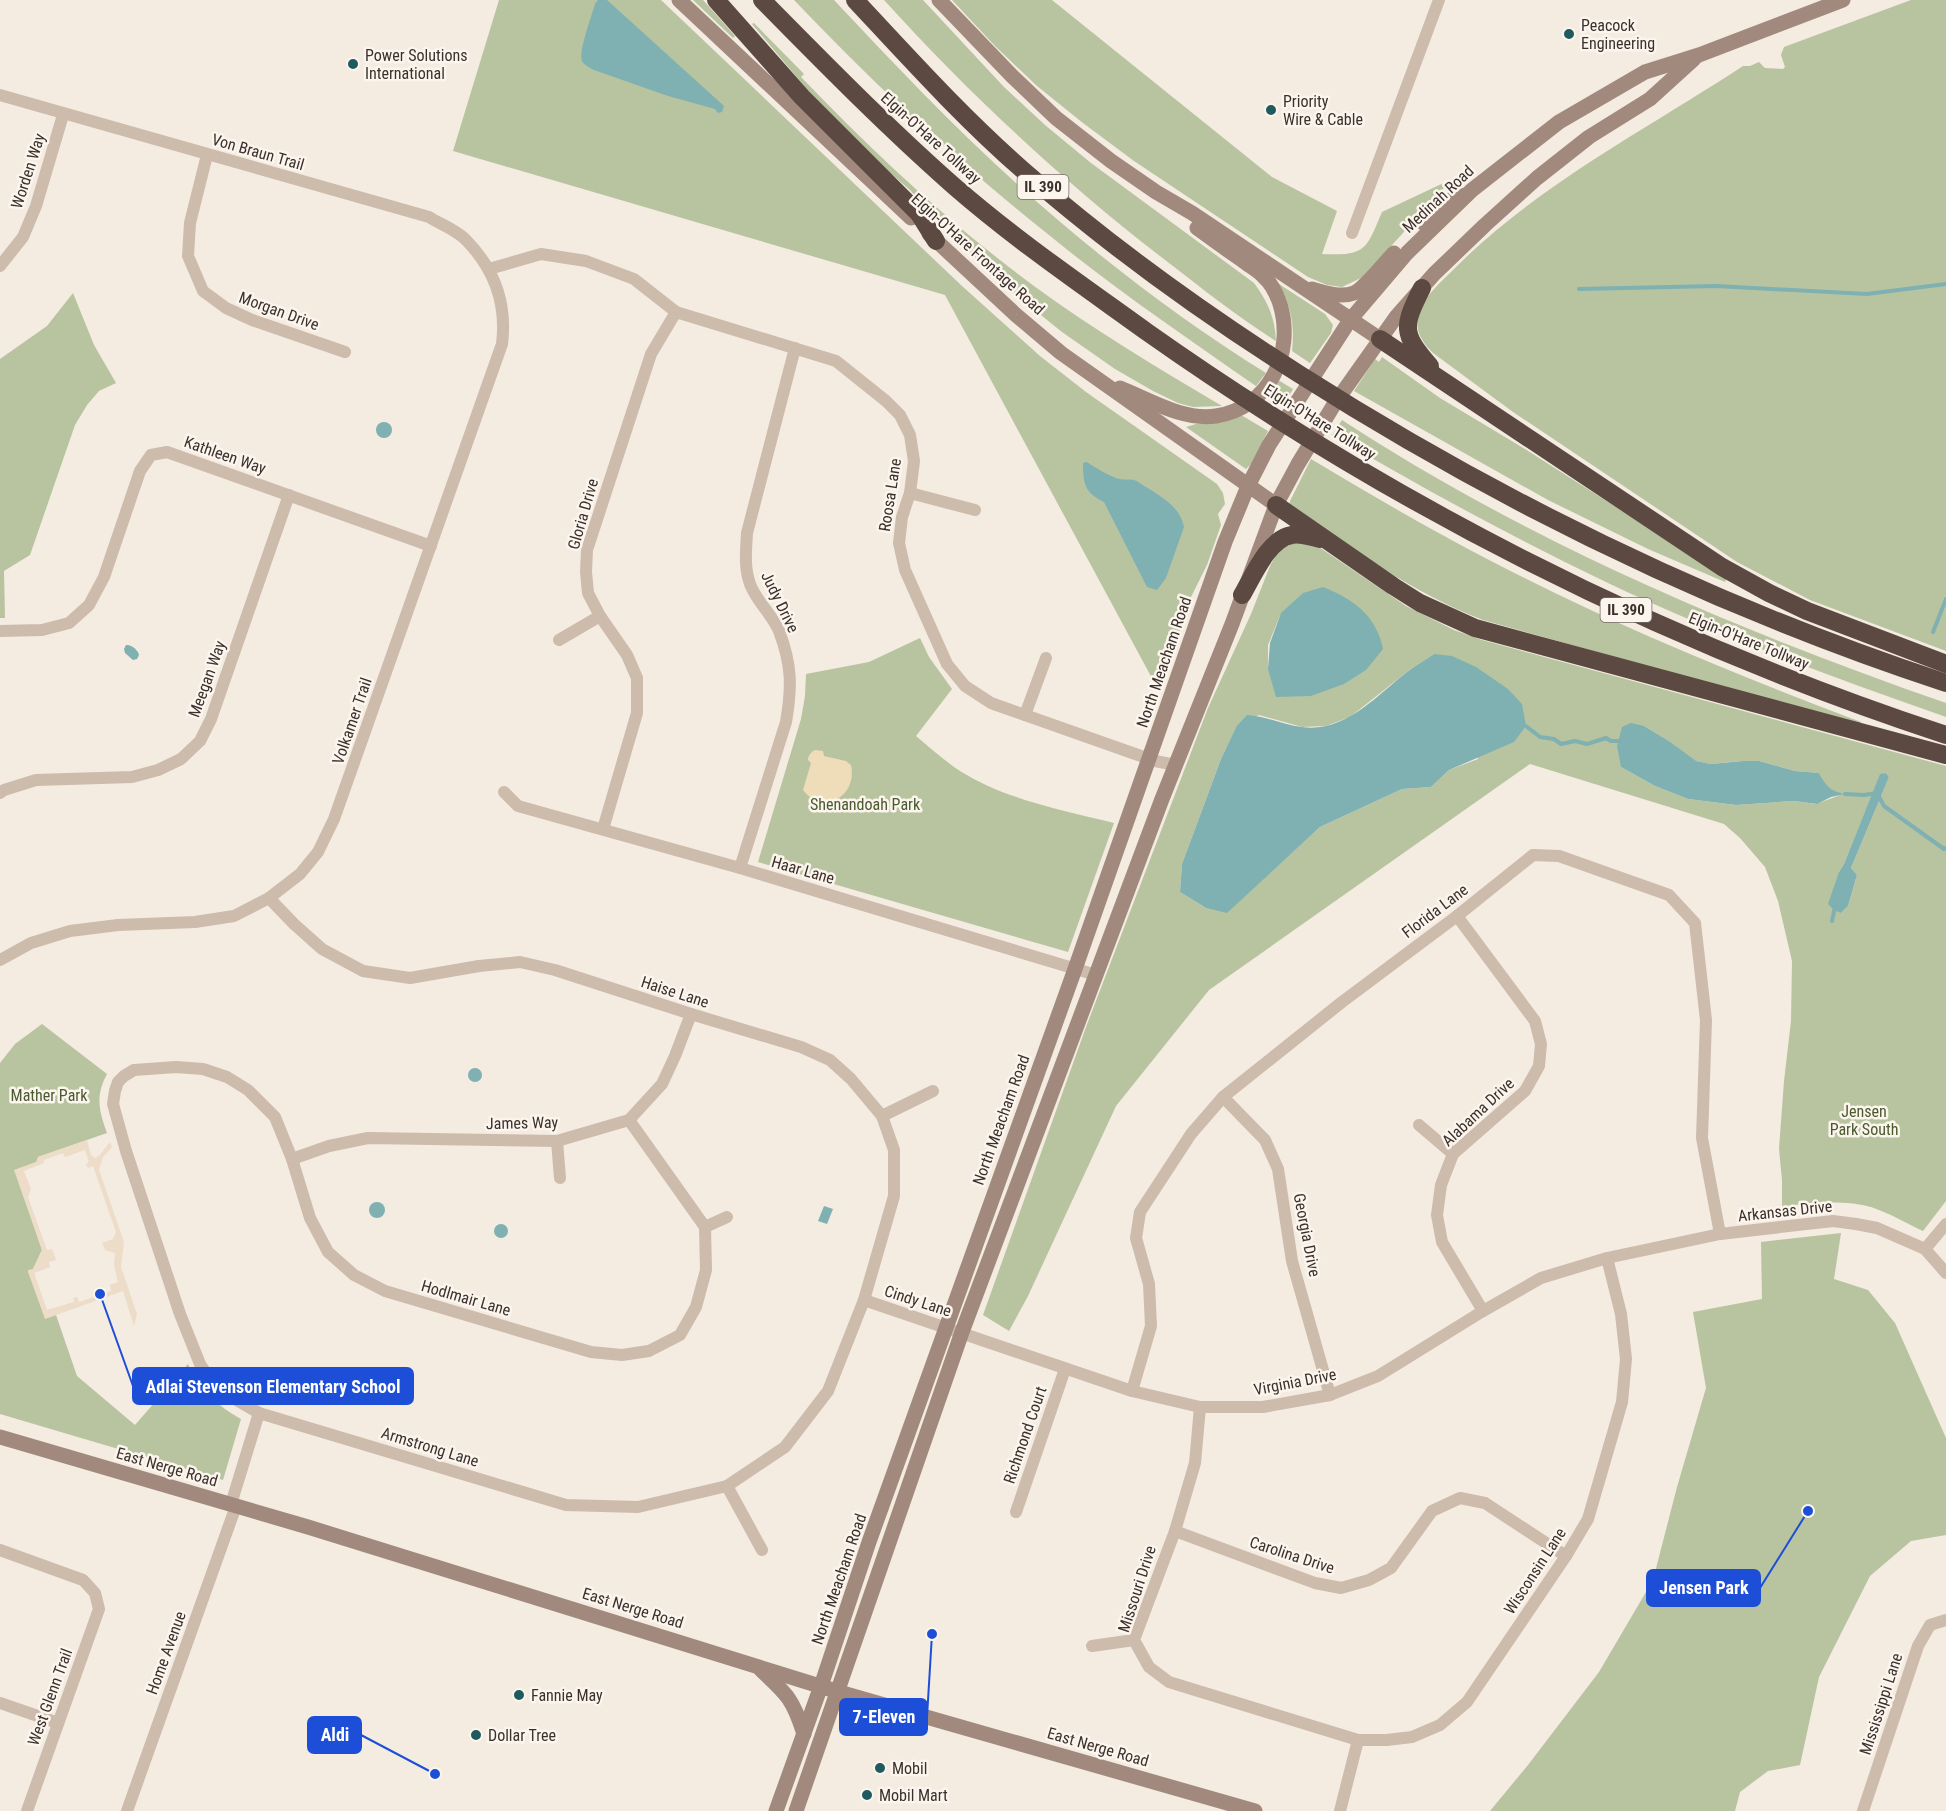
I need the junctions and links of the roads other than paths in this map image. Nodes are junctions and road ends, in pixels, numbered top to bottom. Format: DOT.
graph roads {
  1 [pos="679,0"];
  2 [pos="716,0"];
  3 [pos="762,0"];
  4 [pos="855,0"];
  5 [pos="939,0"];
  6 [pos="1439,0"];
  7 [pos="1843,0"];
  8 [pos="1699,55"];
  9 [pos="0,96"];
  10 [pos="63,115"];
  11 [pos="207,155"];
  12 [pos="1472,190"];
  13 [pos="1155,192"];
  14 [pos="1352,233"];
  15 [pos="936,241"];
  16 [pos="0,266"];
  17 [pos="489,269"];
  18 [pos="1300,285"];
  19 [pos="1422,288"];
  20 [pos="676,312"];
  21 [pos="1350,320"];
  22 [pos="1380,339"];
  23 [pos="795,348"];
  24 [pos="345,352"];
  25 [pos="1098,380"];
  26 [pos="1446,382"];
  27 [pos="1269,445"];
  28 [pos="1248,486"];
  29 [pos="910,493"];
  30 [pos="289,495"];
  31 [pos="1276,505"];
  32 [pos="975,510"];
  33 [pos="1327,540"];
  34 [pos="431,546"];
  35 [pos="1242,595"];
  36 [pos="600,616"];
  37 [pos="0,631"];
  38 [pos="559,640"];
  39 [pos="1046,658"];
  40 [pos="1946,664"];
  41 [pos="1946,682"];
  42 [pos="1025,715"];
  43 [pos="1946,735"];
  44 [pos="1946,755"];
  45 [pos="1149,759"];
  46 [pos="1176,765"];
  47 [pos="504,792"];
  48 [pos="0,793"];
  49 [pos="603,829"];
  50 [pos="740,868"];
  51 [pos="269,898"];
  52 [pos="1457,916"];
  53 [pos="0,960"];
  54 [pos="1075,969"];
  55 [pos="1096,975"];
  56 [pos="691,1014"];
  57 [pos="118,1083"];
  58 [pos="933,1091"];
  59 [pos="1223,1097"];
  60 [pos="882,1116"];
  61 [pos="629,1120"];
  62 [pos="1419,1125"];
  63 [pos="557,1141"];
  64 [pos="1453,1154"];
  65 [pos="292,1159"];
  66 [pos="560,1178"];
  67 [pos="727,1217"];
  68 [pos="1946,1224"];
  69 [pos="705,1227"];
  70 [pos="1720,1234"];
  71 [pos="1925,1249"];
  72 [pos="1607,1258"];
  73 [pos="1946,1273"];
  74 [pos="864,1300"];
  75 [pos="1483,1311"];
  76 [pos="945,1328"];
  77 [pos="962,1332"];
  78 [pos="1065,1369"];
  79 [pos="1132,1391"];
  80 [pos="1330,1395"];
  81 [pos="1200,1407"];
  82 [pos="259,1413"];
  83 [pos="0,1437"];
  84 [pos="727,1486"];
  85 [pos="234,1505"];
  86 [pos="1016,1512"];
  87 [pos="1175,1531"];
  88 [pos="0,1550"];
  89 [pos="762,1550"];
  90 [pos="1566,1556"];
  91 [pos="1946,1620"];
  92 [pos="1134,1640"];
  93 [pos="1092,1646"];
  94 [pos="756,1666"];
  95 [pos="821,1686"];
  96 [pos="839,1692"];
  97 [pos="0,1703"];
  98 [pos="58,1723"];
  99 [pos="804,1734"];
  100 [pos="1358,1740"];
  101 [pos="27,1811"];
  102 [pos="127,1811"];
  103 [pos="776,1811"];
  104 [pos="796,1811"];
  105 [pos="1255,1811"];
  106 [pos="1340,1811"];
  107 [pos="1863,1811"];
  1 -- 15 [label="main road, Elgin-O'Hare Frontage Road"];
  2 -- 15 [label="highway"];
  3 -- 43 [label="highway, Elgin-O'Hare Tollway / IL 390"];
  4 -- 41 [label="highway, Elgin-O'Hare Tollway / IL 390"];
  5 -- 13 [label="main road"];
  6 -- 14 [label="street"];
  7 -- 8 [label="main road, Medinah Road"];
  8 -- 12 [label="main road, Medinah Road"];
  8 -- 19 [label="main road, Medinah Road"];
  9 -- 10 [label="street, Von Braun Trail"];
  10 -- 11 [label="street, Von Braun Trail"];
  10 -- 16 [label="street, Worden Way"];
  11 -- 17 [label="street, Von Braun Trail"];
  11 -- 24 [label="street, Morgan Drive"];
  12 -- 18 [label="main road"];
  12 -- 21 [label="main road, Medinah Road"];
  13 -- 18 [label="main road"];
  13 -- 25 [label="main road"];
  15 -- 25 [label="main road, Elgin-O'Hare Frontage Road"];
  17 -- 20 [label="street, Roosa Lane"];
  17 -- 34 [label="street, Volkamer Trail"];
  18 -- 21 [label="main road"];
  19 -- 22 [label="main road, Medinah Road"];
  19 -- 26 [label="highway"];
  20 -- 23 [label="street, Roosa Lane"];
  20 -- 36 [label="street, Gloria Drive"];
  21 -- 22 [label="main road"];
  21 -- 27 [label="main road, Medinah Road"];
  22 -- 26 [label="highway"];
  22 -- 31 [label="main road, Medinah Road"];
  23 -- 29 [label="street, Roosa Lane"];
  23 -- 50 [label="street, Judy Drive"];
  25 -- 28 [label="main road, Elgin-O'Hare Frontage Road"];
  26 -- 40 [label="highway"];
  27 -- 28 [label="main road, North Meacham Road"];
  28 -- 31 [label="main road, Elgin-O'Hare Frontage Road"];
  28 -- 45 [label="main road, North Meacham Road"];
  29 -- 32 [label="street"];
  29 -- 42 [label="street, Roosa Lane"];
  30 -- 34 [label="street, Kathleen Way"];
  30 -- 37 [label="street, Kathleen Way"];
  30 -- 48 [label="street, Meegan Way"];
  31 -- 33 [label="highway"];
  31 -- 35 [label="main road"];
  33 -- 35 [label="highway"];
  33 -- 44 [label="highway"];
  34 -- 51 [label="street, Volkamer Trail"];
  35 -- 46 [label="main road"];
  36 -- 38 [label="street"];
  36 -- 49 [label="street, Gloria Drive"];
  39 -- 42 [label="street"];
  42 -- 45 [label="street, Roosa Lane"];
  45 -- 46 [label="street, Roosa Lane"];
  45 -- 54 [label="main road, North Meacham Road"];
  46 -- 55 [label="main road"];
  47 -- 49 [label="street, Haar Lane"];
  49 -- 50 [label="street, Haar Lane"];
  50 -- 54 [label="street, Haar Lane"];
  51 -- 53 [label="street, Volkamer Trail"];
  51 -- 56 [label="street, Haise Lane"];
  52 -- 59 [label="street, Florida Lane"];
  52 -- 64 [label="street, Alabama Drive"];
  52 -- 70 [label="street, Florida Lane"];
  54 -- 55 [label="street, Haar Lane"];
  54 -- 76 [label="main road, North Meacham Road"];
  55 -- 77 [label="main road"];
  56 -- 60 [label="street, Haise Lane"];
  56 -- 61 [label="street"];
  57 -- 65 [label="street, Hodlmair Lane"];
  57 -- 82 [label="street, Armstrong Lane"];
  58 -- 60 [label="street"];
  59 -- 79 [label="street, Florida Lane"];
  59 -- 80 [label="street, Georgia Drive"];
  60 -- 74 [label="street, Haise Lane"];
  61 -- 63 [label="street, James Way"];
  61 -- 69 [label="street"];
  62 -- 64 [label="street"];
  63 -- 65 [label="street, James Way"];
  63 -- 66 [label="street"];
  64 -- 75 [label="street, Alabama Drive"];
  65 -- 69 [label="street, Hodlmair Lane"];
  67 -- 69 [label="street"];
  68 -- 71 [label="street"];
  70 -- 71 [label="street, Arkansas Drive"];
  70 -- 72 [label="street, Virginia Drive"];
  71 -- 73 [label="street, Arkansas Drive"];
  72 -- 75 [label="street, Virginia Drive"];
  72 -- 90 [label="street, Wisconsin Lane"];
  74 -- 76 [label="street, Cindy Lane"];
  74 -- 84 [label="street, Armstrong Lane"];
  75 -- 80 [label="street, Virginia Drive"];
  76 -- 77 [label="street, Cindy Lane"];
  76 -- 95 [label="main road, North Meacham Road"];
  77 -- 78 [label="street, Virginia Drive"];
  77 -- 96 [label="main road"];
  78 -- 79 [label="street, Virginia Drive"];
  78 -- 86 [label="street, Richmond Court"];
  79 -- 81 [label="street, Virginia Drive"];
  80 -- 81 [label="street, Virginia Drive"];
  81 -- 87 [label="street, Missouri Drive"];
  82 -- 84 [label="street, Armstrong Lane"];
  82 -- 85 [label="street, Home Avenue"];
  83 -- 85 [label="main road, East Nerge Road"];
  84 -- 89 [label="street"];
  85 -- 94 [label="main road, East Nerge Road"];
  85 -- 102 [label="street, Home Avenue"];
  87 -- 90 [label="street, Carolina Drive"];
  87 -- 92 [label="street, Missouri Drive"];
  88 -- 98 [label="street, West Glenn Trail"];
  90 -- 100 [label="street, Wisconsin Lane"];
  91 -- 107 [label="street, Mississippi Lane"];
  92 -- 93 [label="street"];
  92 -- 100 [label="street, Missouri Drive"];
  94 -- 95 [label="main road, East Nerge Road"];
  94 -- 99 [label="main road"];
  95 -- 96 [label="main road, East Nerge Road"];
  95 -- 99 [label="main road, North Meacham Road"];
  96 -- 104 [label="main road"];
  96 -- 105 [label="main road, East Nerge Road"];
  97 -- 98 [label="street"];
  98 -- 101 [label="street, West Glenn Trail"];
  99 -- 103 [label="main road, North Meacham Road"];
  100 -- 106 [label="street"];
}
